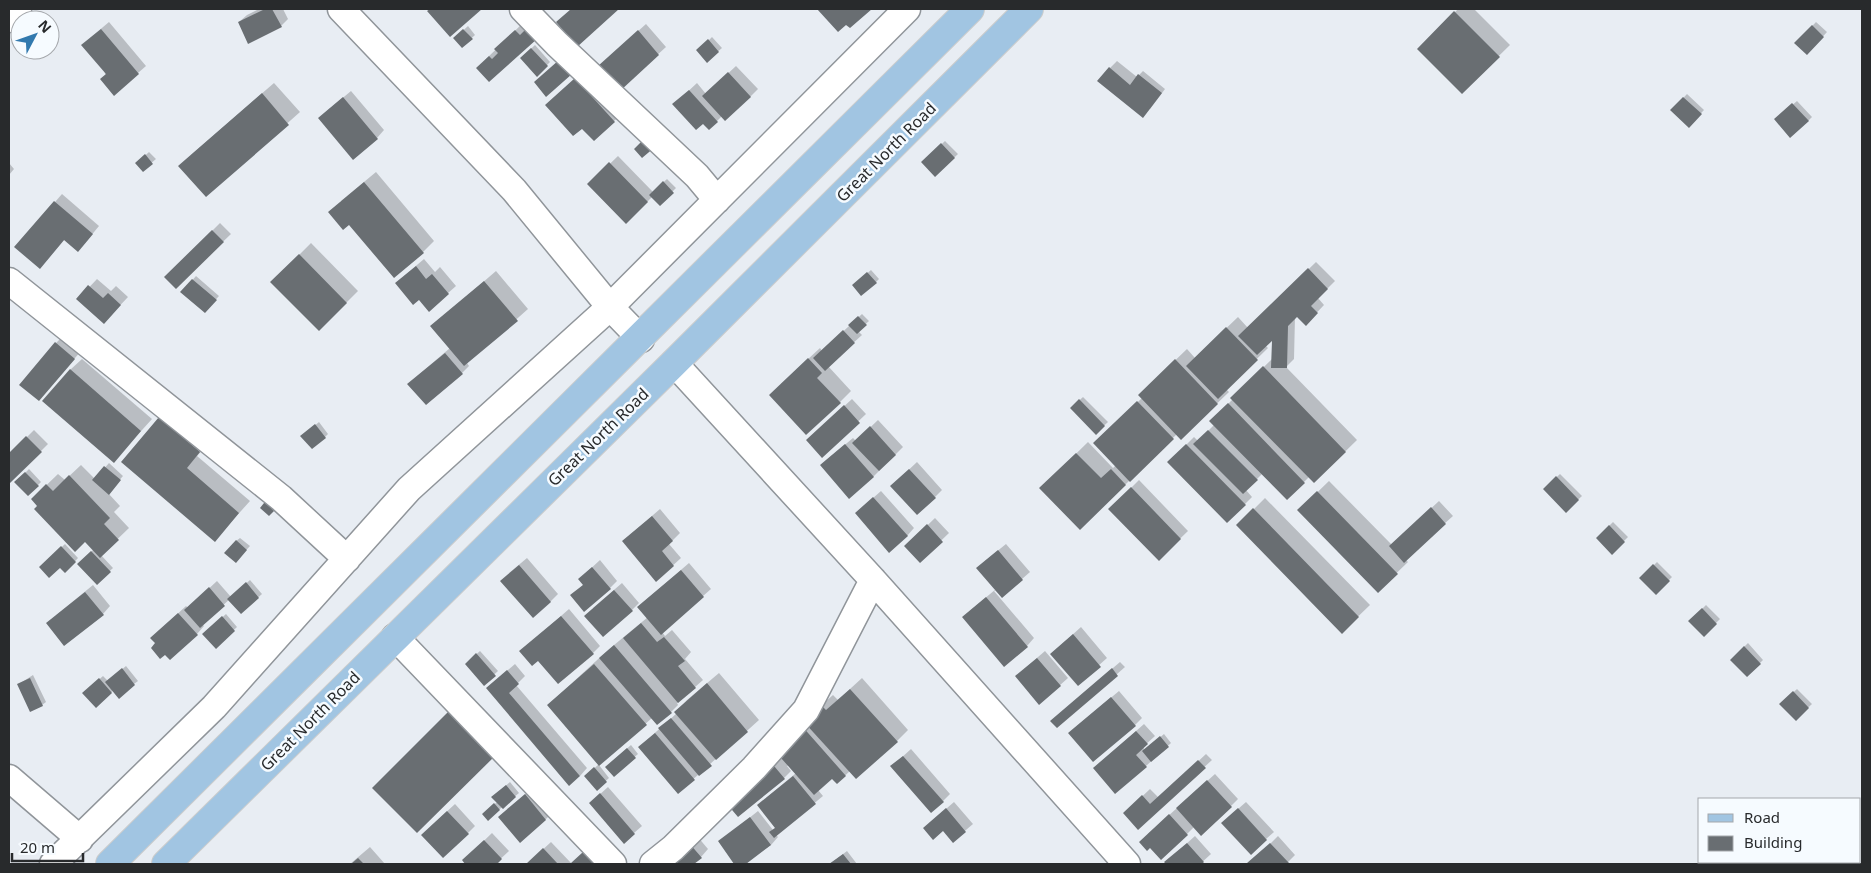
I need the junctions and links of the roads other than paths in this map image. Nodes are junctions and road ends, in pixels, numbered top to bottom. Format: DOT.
graph roads {
  1 [pos="18,9"];
  2 [pos="341,9"];
  3 [pos="523,9"];
  4 [pos="907,9"];
  5 [pos="970,9"];
  6 [pos="1029,9"];
  7 [pos="9,19"];
  8 [pos="717,200"];
  9 [pos="9,281"];
  10 [pos="610,307"];
  11 [pos="641,339"];
  12 [pos="674,363"];
  13 [pos="346,559"];
  14 [pos="873,580"];
  15 [pos="395,637"];
  16 [pos="9,778"];
  17 [pos="80,839"];
  18 [pos="53,864"];
  19 [pos="110,864"];
  20 [pos="166,864"];
  21 [pos="613,864"];
  22 [pos="653,864"];
  23 [pos="1127,864"];
  1 -- 7 [label="street"];
  2 -- 10 [label="street"];
  3 -- 8 [label="street"];
  4 -- 8 [label="street"];
  5 -- 11 [label="main road"];
  6 -- 12 [label="main road, Great North Road"];
  8 -- 10 [label="street"];
  9 -- 13 [label="street"];
  10 -- 11 [label="street"];
  10 -- 13 [label="street"];
  11 -- 19 [label="main road"];
  12 -- 14 [label="street"];
  12 -- 15 [label="main road, Great North Road"];
  13 -- 17 [label="street"];
  14 -- 22 [label="street"];
  14 -- 23 [label="street"];
  15 -- 20 [label="main road, Great North Road"];
  15 -- 21 [label="street"];
  16 -- 17 [label="street"];
  17 -- 18 [label="street"];
}
